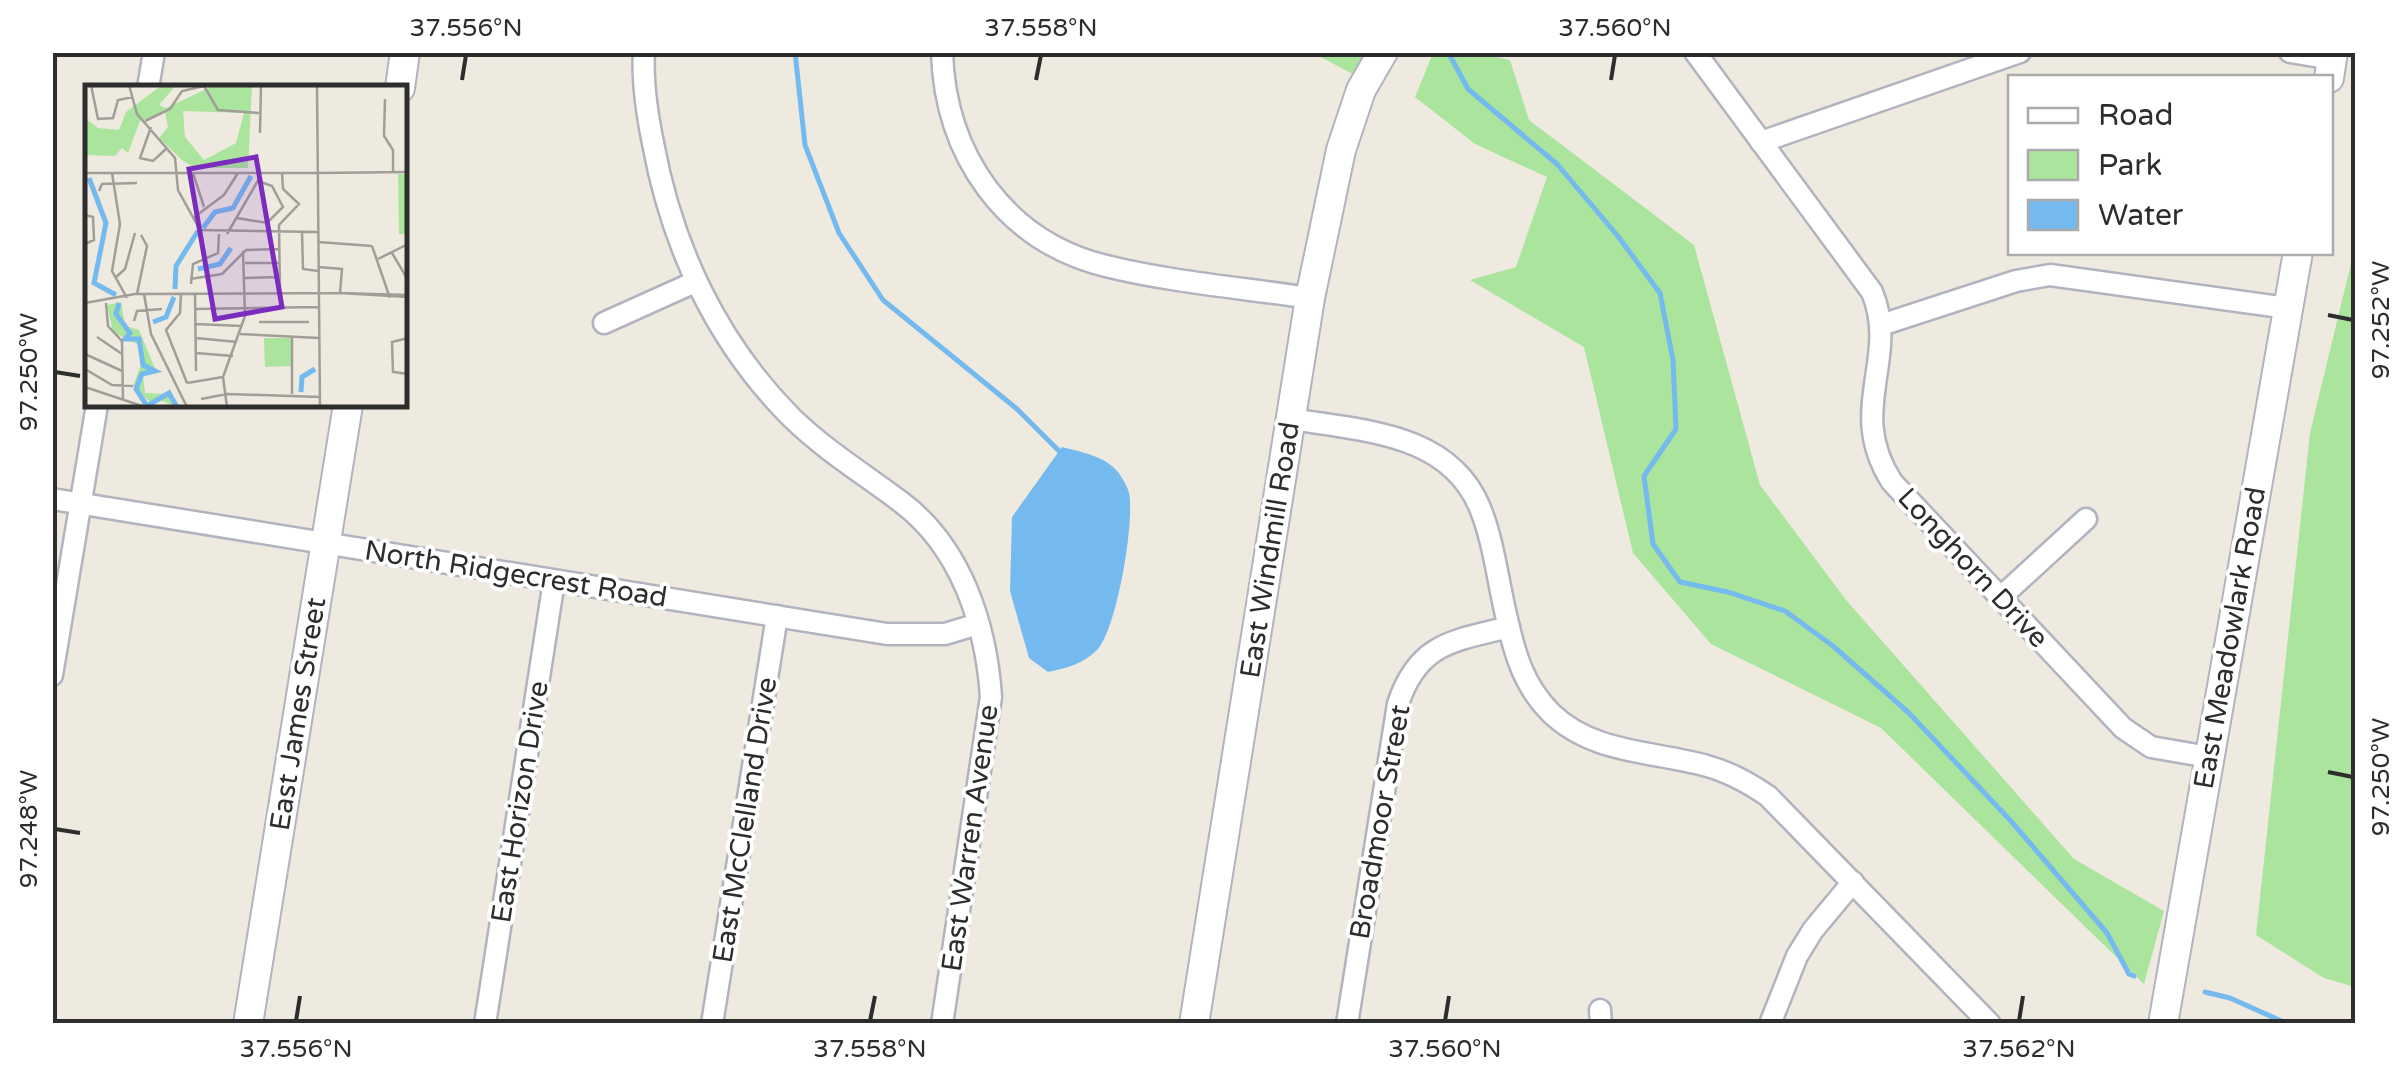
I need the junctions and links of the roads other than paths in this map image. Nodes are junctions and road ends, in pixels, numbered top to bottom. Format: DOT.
graph roads {
  1 [pos="154,52"];
  2 [pos="406,52"];
  3 [pos="644,52"];
  4 [pos="942,52"];
  5 [pos="1383,52"];
  6 [pos="1694,52"];
  7 [pos="2020,52"];
  8 [pos="2290,52"];
  9 [pos="2331,63"];
  10 [pos="148,85"];
  11 [pos="400,85"];
  12 [pos="1761,142"];
  13 [pos="2297,255"];
  14 [pos="696,282"];
  15 [pos="1310,298"];
  16 [pos="2288,308"];
  17 [pos="604,322"];
  18 [pos="1881,325"];
  19 [pos="97,408"];
  20 [pos="348,408"];
  21 [pos="1292,420"];
  22 [pos="52,499"];
  23 [pos="82,504"];
  24 [pos="2086,519"];
  25 [pos="326,544"];
  26 [pos="554,581"];
  27 [pos="2001,598"];
  28 [pos="777,616"];
  29 [pos="978,624"];
  30 [pos="1509,627"];
  31 [pos="52,674"];
  32 [pos="2209,757"];
  33 [pos="1853,882"];
  34 [pos="248,1024"];
  35 [pos="485,1024"];
  36 [pos="712,1024"];
  37 [pos="942,1024"];
  38 [pos="1194,1024"];
  39 [pos="1347,1024"];
  40 [pos="1770,1024"];
  41 [pos="1990,1024"];
  42 [pos="2163,1024"];
  1 -- 10 [label="street"];
  2 -- 11 [label="street"];
  3 -- 14 [label="street, East Warren Avenue"];
  4 -- 15 [label="street"];
  5 -- 15 [label="street, East Windmill Road"];
  6 -- 12 [label="street, Longhorn Drive"];
  7 -- 12 [label="street"];
  8 -- 9 [label="street"];
  12 -- 18 [label="street, Longhorn Drive"];
  13 -- 16 [label="street, East Meadowlark Road"];
  14 -- 17 [label="street"];
  14 -- 29 [label="street, East Warren Avenue"];
  15 -- 21 [label="street, East Windmill Road"];
  16 -- 18 [label="street"];
  16 -- 32 [label="street, East Meadowlark Road"];
  18 -- 27 [label="street, Longhorn Drive"];
  19 -- 23 [label="street"];
  20 -- 25 [label="street, East James Street"];
  21 -- 30 [label="street"];
  21 -- 38 [label="street, East Windmill Road"];
  22 -- 23 [label="street, North Ridgecrest Road"];
  23 -- 25 [label="street, North Ridgecrest Road"];
  23 -- 31 [label="street"];
  24 -- 27 [label="street"];
  25 -- 26 [label="street, North Ridgecrest Road"];
  25 -- 34 [label="street, East James Street"];
  26 -- 28 [label="street, North Ridgecrest Road"];
  26 -- 35 [label="street, East Horizon Drive"];
  27 -- 32 [label="street, Longhorn Drive"];
  28 -- 29 [label="street, North Ridgecrest Road"];
  28 -- 36 [label="street, East McClelland Drive"];
  29 -- 37 [label="street, East Warren Avenue"];
  30 -- 33 [label="street"];
  30 -- 39 [label="street, Broadmoor Street"];
  32 -- 42 [label="street, East Meadowlark Road"];
  33 -- 40 [label="street"];
  33 -- 41 [label="street"];
}
